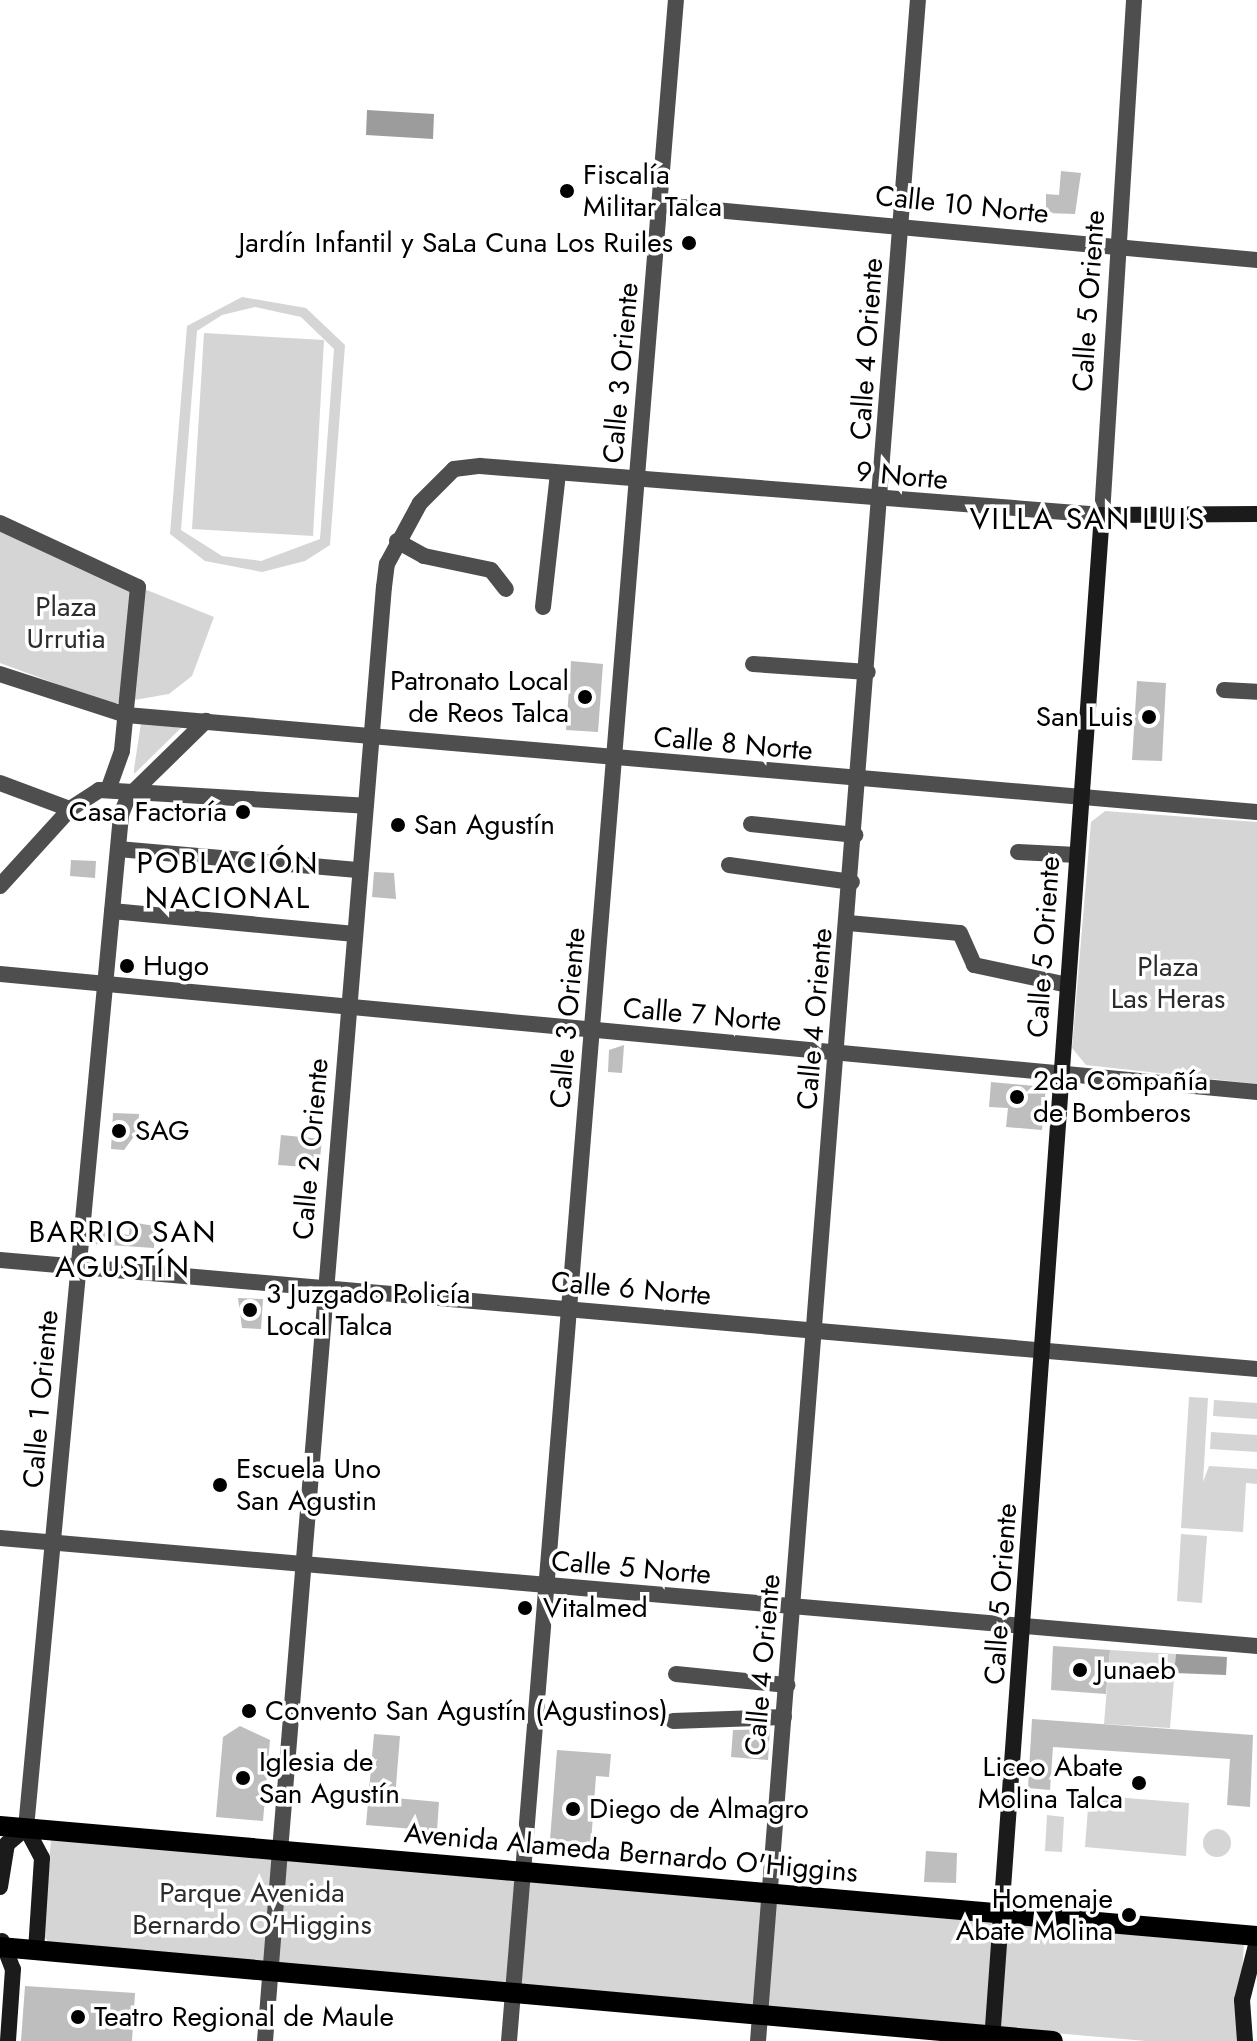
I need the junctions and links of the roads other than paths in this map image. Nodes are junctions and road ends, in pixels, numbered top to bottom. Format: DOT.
graph roads {
  1 [pos="676,0"];
  2 [pos="918,0"];
  3 [pos="1134,0"];
  4 [pos="661,205"];
  5 [pos="902,224"];
  6 [pos="1119,247"];
  7 [pos="1257,260"];
  8 [pos="558,474"];
  9 [pos="638,480"];
  10 [pos="882,501"];
  11 [pos="1257,514"];
  12 [pos="1102,515"];
  13 [pos="0,523"];
  14 [pos="397,541"];
  15 [pos="506,589"];
  16 [pos="543,607"];
  17 [pos="753,664"];
  18 [pos="868,672"];
  19 [pos="0,674"];
  20 [pos="1224,690"];
  21 [pos="1257,692"];
  22 [pos="126,715"];
  23 [pos="206,721"];
  24 [pos="371,738"];
  25 [pos="615,760"];
  26 [pos="860,781"];
  27 [pos="0,783"];
  28 [pos="136,789"];
  29 [pos="108,790"];
  30 [pos="1081,799"];
  31 [pos="366,806"];
  32 [pos="70,809"];
  33 [pos="1257,812"];
  34 [pos="751,824"];
  35 [pos="855,835"];
  36 [pos="118,849"];
  37 [pos="1018,852"];
  38 [pos="1077,855"];
  39 [pos="729,865"];
  40 [pos="360,870"];
  41 [pos="852,882"];
  42 [pos="0,886"];
  43 [pos="112,911"];
  44 [pos="848,923"];
  45 [pos="355,934"];
  46 [pos="0,974"];
  47 [pos="106,982"];
  48 [pos="1068,985"];
  49 [pos="349,1005"];
  50 [pos="593,1031"];
  51 [pos="838,1053"];
  52 [pos="1062,1073"];
  53 [pos="1257,1092"];
  54 [pos="0,1260"];
  55 [pos="79,1266"];
  56 [pos="326,1289"];
  57 [pos="569,1310"];
  58 [pos="816,1331"];
  59 [pos="1042,1350"];
  60 [pos="1257,1369"];
  61 [pos="0,1538"];
  62 [pos="53,1543"];
  63 [pos="305,1563"];
  64 [pos="547,1587"];
  65 [pos="793,1608"];
  66 [pos="1026,1624"];
  67 [pos="1257,1646"];
  68 [pos="676,1674"];
  69 [pos="787,1685"];
  70 [pos="784,1717"];
  71 [pos="673,1721"];
  72 [pos="0,1826"];
  73 [pos="26,1828"];
  74 [pos="280,1851"];
  75 [pos="523,1872"];
  76 [pos="0,1887"];
  77 [pos="770,1894"];
  78 [pos="1003,1915"];
  79 [pos="1257,1938"];
  80 [pos="2,1944"];
  81 [pos="36,1951"];
  82 [pos="270,1971"];
  83 [pos="513,1993"];
  84 [pos="760,2014"];
  85 [pos="992,2038"];
  86 [pos="8,2041"];
  87 [pos="265,2041"];
  88 [pos="509,2041"];
  89 [pos="758,2041"];
  90 [pos="1053,2041"];
  91 [pos="1245,2041"];
  1 -- 4 [label="street, Calle 3 Oriente"];
  2 -- 5 [label="street, Calle 4 Oriente"];
  3 -- 6 [label="street, Calle 5 Oriente"];
  4 -- 5 [label="street, Calle 10 Norte"];
  4 -- 9 [label="street, Calle 3 Oriente"];
  5 -- 6 [label="street, Calle 10 Norte"];
  5 -- 10 [label="street, Calle 4 Oriente"];
  6 -- 7 [label="street, Calle 10 Norte"];
  6 -- 12 [label="street, Calle 5 Oriente"];
  8 -- 9 [label="street, Calle 2 Oriente"];
  8 -- 14 [label="street, Calle 2 Oriente"];
  8 -- 16 [label="street"];
  9 -- 10 [label="street, 9 Norte"];
  9 -- 25 [label="street, Calle 3 Oriente"];
  10 -- 12 [label="street, 9 Norte"];
  10 -- 18 [label="street, Calle 4 Oriente"];
  11 -- 12 [label="main road, 9 Norte"];
  12 -- 30 [label="main road, Calle 5 Oriente"];
  13 -- 22 [label="street"];
  14 -- 15 [label="street"];
  14 -- 24 [label="street, Calle 2 Oriente"];
  17 -- 18 [label="street"];
  18 -- 26 [label="street, Calle 4 Oriente"];
  19 -- 22 [label="street, Calle 8 Norte"];
  20 -- 21 [label="street"];
  22 -- 23 [label="street, Calle 8 Norte"];
  22 -- 29 [label="street"];
  23 -- 24 [label="street, Calle 8 Norte"];
  23 -- 28 [label="street, Calle 1 Oriente"];
  24 -- 25 [label="street, Calle 8 Norte"];
  24 -- 31 [label="street, Calle 2 Oriente"];
  25 -- 26 [label="street, Calle 8 Norte"];
  25 -- 50 [label="street, Calle 3 Oriente"];
  26 -- 30 [label="street, Calle 8 Norte"];
  26 -- 35 [label="street, Calle 4 Oriente"];
  27 -- 32 [label="street"];
  28 -- 29 [label="street"];
  28 -- 31 [label="street"];
  28 -- 36 [label="street, Calle 1 Oriente"];
  29 -- 32 [label="street"];
  30 -- 33 [label="street, Calle 8 Norte"];
  30 -- 38 [label="main road, Calle 5 Oriente"];
  31 -- 40 [label="street, Calle 2 Oriente"];
  32 -- 42 [label="street"];
  34 -- 35 [label="street"];
  35 -- 41 [label="street, Calle 4 Oriente"];
  36 -- 40 [label="street"];
  36 -- 43 [label="street, Calle 1 Oriente"];
  37 -- 38 [label="street"];
  38 -- 48 [label="main road, Calle 5 Oriente"];
  39 -- 41 [label="street"];
  40 -- 45 [label="street, Calle 2 Oriente"];
  41 -- 44 [label="street, Calle 4 Oriente"];
  43 -- 45 [label="street"];
  43 -- 47 [label="street, Calle 1 Oriente"];
  44 -- 48 [label="street"];
  44 -- 51 [label="street, Calle 4 Oriente"];
  45 -- 49 [label="street, Calle 2 Oriente"];
  46 -- 47 [label="street, Calle 7 Norte"];
  47 -- 49 [label="street, Calle 7 Norte"];
  47 -- 55 [label="street, Calle 1 Oriente"];
  48 -- 52 [label="main road, Calle 5 Oriente"];
  49 -- 50 [label="street, Calle 7 Norte"];
  49 -- 56 [label="street, Calle 2 Oriente"];
  50 -- 51 [label="street, Calle 7 Norte"];
  50 -- 57 [label="street, Calle 3 Oriente"];
  51 -- 52 [label="street, Calle 7 Norte"];
  51 -- 58 [label="street, Calle 4 Oriente"];
  52 -- 53 [label="street, Calle 7 Norte"];
  52 -- 59 [label="main road, Calle 5 Oriente"];
  54 -- 55 [label="street, Calle 6 Norte"];
  55 -- 56 [label="street, Calle 6 Norte"];
  55 -- 62 [label="street, Calle 1 Oriente"];
  56 -- 57 [label="street, Calle 6 Norte"];
  56 -- 63 [label="street, Calle 2 Oriente"];
  57 -- 58 [label="street, Calle 6 Norte"];
  57 -- 64 [label="street, Calle 3 Oriente"];
  58 -- 59 [label="street, Calle 6 Norte"];
  58 -- 65 [label="street, Calle 4 Oriente"];
  59 -- 60 [label="street, Calle 6 Norte"];
  59 -- 66 [label="main road, Calle 5 Oriente"];
  61 -- 62 [label="street, Calle 5 Norte"];
  62 -- 63 [label="street, Calle 5 Norte"];
  62 -- 73 [label="street, Calle 1 Oriente"];
  63 -- 64 [label="street, Calle 5 Norte"];
  63 -- 74 [label="street, Calle 2 Oriente"];
  64 -- 65 [label="street, Calle 5 Norte"];
  64 -- 75 [label="street, Calle 3 Oriente"];
  65 -- 66 [label="street, Calle 5 Norte"];
  65 -- 69 [label="street, Calle 4 Oriente"];
  66 -- 67 [label="street, Calle 5 Norte"];
  66 -- 78 [label="main road, Calle 5 Oriente"];
  68 -- 69 [label="street"];
  69 -- 70 [label="street, Calle 4 Oriente"];
  70 -- 71 [label="street"];
  70 -- 77 [label="street, Calle 4 Oriente"];
  72 -- 73 [label="main road, Avenida Alameda Bernardo O'Higgins"];
  73 -- 74 [label="main road, Avenida Alameda Bernardo O'Higgins"];
  73 -- 76 [label="main road"];
  73 -- 81 [label="main road"];
  74 -- 75 [label="main road, Avenida Alameda Bernardo O'Higgins"];
  74 -- 82 [label="street, Calle 2 Oriente"];
  75 -- 77 [label="main road, Avenida Alameda Bernardo O'Higgins"];
  75 -- 83 [label="street, Calle 3 Oriente"];
  77 -- 78 [label="main road, Avenida Alameda Bernardo O'Higgins"];
  77 -- 84 [label="street, Calle 4 Oriente"];
  78 -- 79 [label="main road, Avenida Alameda Bernardo O'Higgins"];
  78 -- 85 [label="main road, Calle 5 Oriente"];
  79 -- 91 [label="main road"];
  80 -- 81 [label="main road"];
  80 -- 86 [label="main road"];
  81 -- 82 [label="main road"];
  82 -- 83 [label="main road"];
  82 -- 87 [label="street, Calle 2 Oriente"];
  83 -- 84 [label="main road"];
  83 -- 88 [label="street, Calle 3 Oriente"];
  84 -- 85 [label="main road"];
  84 -- 89 [label="street, Calle 4 Oriente"];
  85 -- 90 [label="main road"];
}
